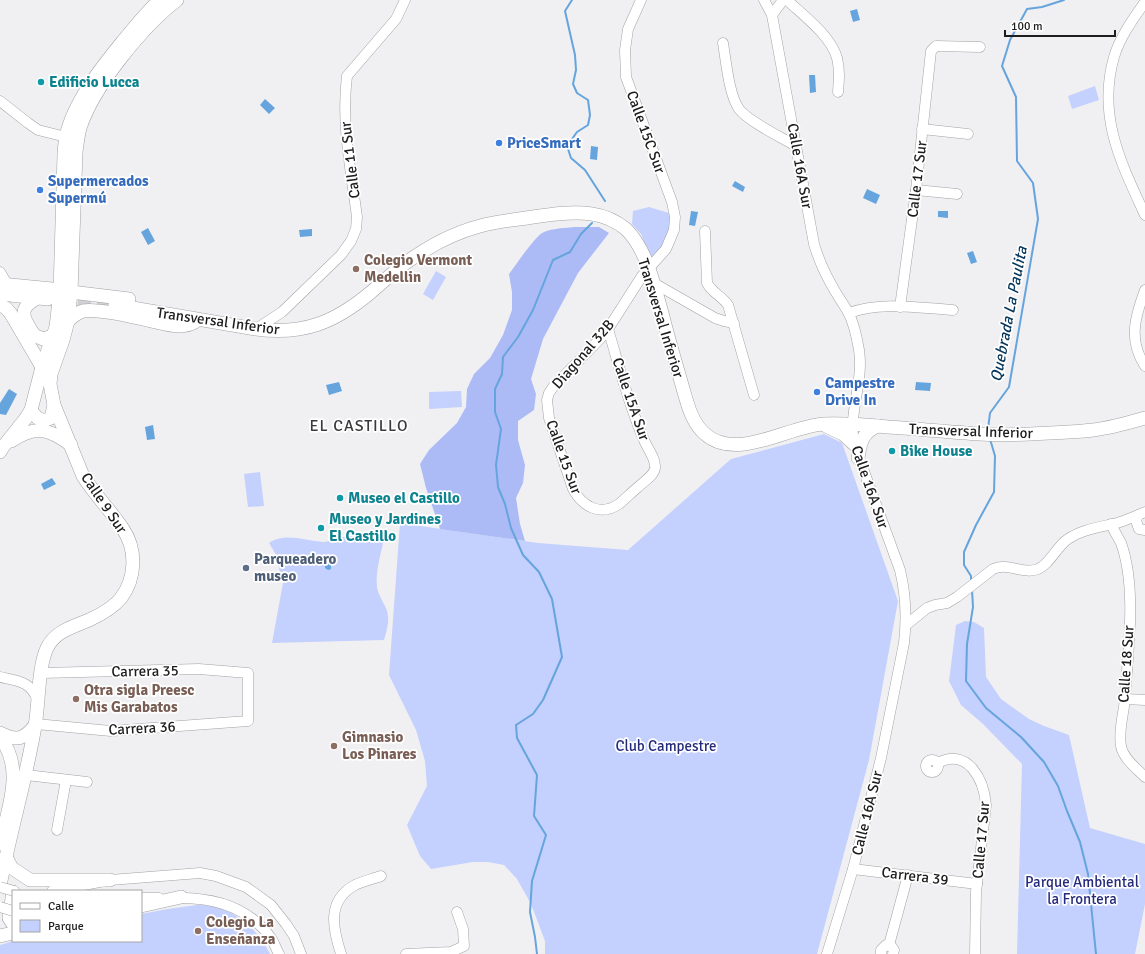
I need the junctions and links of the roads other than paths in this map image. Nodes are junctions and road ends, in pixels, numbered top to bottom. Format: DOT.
graph roads {
  1 [pos="160,0"];
  2 [pos="177,0"];
  3 [pos="405,0"];
  4 [pos="641,0"];
  5 [pos="764,0"];
  6 [pos="783,0"];
  7 [pos="787,0"];
  8 [pos="1145,2"];
  9 [pos="772,15"];
  10 [pos="723,43"];
  11 [pos="980,46"];
  12 [pos="838,92"];
  13 [pos="0,101"];
  14 [pos="922,129"];
  15 [pos="72,130"];
  16 [pos="794,134"];
  17 [pos="968,134"];
  18 [pos="784,139"];
  19 [pos="796,146"];
  20 [pos="916,190"];
  21 [pos="957,194"];
  22 [pos="1145,215"];
  23 [pos="706,231"];
  24 [pos="649,262"];
  25 [pos="0,272"];
  26 [pos="652,282"];
  27 [pos="2,287"];
  28 [pos="1145,290"];
  29 [pos="65,292"];
  30 [pos="670,293"];
  31 [pos="657,296"];
  32 [pos="0,305"];
  33 [pos="115,306"];
  34 [pos="900,307"];
  35 [pos="953,310"];
  36 [pos="282,312"];
  37 [pos="849,313"];
  38 [pos="198,320"];
  39 [pos="68,321"];
  40 [pos="734,323"];
  41 [pos="608,328"];
  42 [pos="256,329"];
  43 [pos="286,331"];
  44 [pos="53,336"];
  45 [pos="1145,366"];
  46 [pos="42,367"];
  47 [pos="754,395"];
  48 [pos="547,400"];
  49 [pos="54,405"];
  50 [pos="31,410"];
  51 [pos="1145,418"];
  52 [pos="821,424"];
  53 [pos="852,424"];
  54 [pos="878,426"];
  55 [pos="854,444"];
  56 [pos="72,445"];
  57 [pos="1,449"];
  58 [pos="858,458"];
  59 [pos="592,508"];
  60 [pos="1141,514"];
  61 [pos="1119,524"];
  62 [pos="1143,530"];
  63 [pos="906,625"];
  64 [pos="42,673"];
  65 [pos="0,677"];
  66 [pos="1125,699"];
  67 [pos="1145,700"];
  68 [pos="39,702"];
  69 [pos="248,721"];
  70 [pos="36,724"];
  71 [pos="0,733"];
  72 [pos="0,737"];
  73 [pos="938,763"];
  74 [pos="26,775"];
  75 [pos="1145,777"];
  76 [pos="66,780"];
  77 [pos="87,782"];
  78 [pos="57,830"];
  79 [pos="1,838"];
  80 [pos="6,856"];
  81 [pos="853,869"];
  82 [pos="908,875"];
  83 [pos="381,876"];
  84 [pos="30,880"];
  85 [pos="110,880"];
  86 [pos="977,884"];
  87 [pos="0,886"];
  88 [pos="12,890"];
  89 [pos="15,890"];
  90 [pos="58,890"];
  91 [pos="182,897"];
  92 [pos="142,898"];
  93 [pos="12,902"];
  94 [pos="142,906"];
  95 [pos="0,907"];
  96 [pos="12,911"];
  97 [pos="457,912"];
  98 [pos="12,922"];
  99 [pos="12,933"];
  100 [pos="0,936"];
  101 [pos="891,950"];
  102 [pos="279,954"];
  103 [pos="301,954"];
  104 [pos="341,954"];
  105 [pos="406,954"];
  106 [pos="827,954"];
  107 [pos="881,954"];
  108 [pos="975,954"];
  1 -- 15 [label="main road"];
  2 -- 15 [label="main road"];
  3 -- 36 [label="street, Calle 11 Sur"];
  4 -- 24 [label="street, Calle 15C Sur"];
  5 -- 9 [label="street, Calle 16A Sur"];
  6 -- 9 [label="street"];
  7 -- 12 [label="street"];
  8 -- 22 [label="street"];
  9 -- 16 [label="street, Calle 16A Sur"];
  10 -- 18 [label="street"];
  11 -- 14 [label="street, Calle 17 Sur"];
  13 -- 15 [label="street"];
  14 -- 17 [label="street"];
  14 -- 20 [label="street, Calle 17 Sur"];
  15 -- 29 [label="main road, Calle 9 Sur"];
  16 -- 18 [label="street"];
  16 -- 19 [label="street, Calle 16A Sur"];
  18 -- 19 [label="street"];
  19 -- 37 [label="street, Calle 16A Sur"];
  20 -- 21 [label="street"];
  20 -- 34 [label="street, Calle 17 Sur"];
  23 -- 40 [label="street"];
  24 -- 26 [label="main road, Transversal Inferior"];
  24 -- 41 [label="street, Diagonal 32B"];
  24 -- 43 [label="main road, Transversal Inferior"];
  25 -- 27 [label="street"];
  26 -- 30 [label="street"];
  26 -- 31 [label="main road, Transversal Inferior"];
  27 -- 29 [label="main road"];
  27 -- 44 [label="main road"];
  28 -- 45 [label="street"];
  29 -- 38 [label="main road"];
  29 -- 39 [label="main road, Calle 9 Sur"];
  29 -- 44 [label="main road, Calle 9 Sur"];
  30 -- 31 [label="street"];
  30 -- 40 [label="street"];
  31 -- 52 [label="main road, Transversal Inferior"];
  32 -- 46 [label="main road"];
  33 -- 38 [label="main road, Transversal Inferior"];
  34 -- 35 [label="street"];
  34 -- 37 [label="street"];
  36 -- 42 [label="street, Calle 11 Sur"];
  36 -- 43 [label="street"];
  37 -- 53 [label="street, Calle 16A Sur"];
  38 -- 39 [label="main road"];
  38 -- 42 [label="main road, Transversal Inferior"];
  39 -- 49 [label="main road, Calle 9 Sur"];
  40 -- 47 [label="street"];
  41 -- 48 [label="street, Diagonal 32B"];
  41 -- 59 [label="street, Calle 15A Sur"];
  42 -- 43 [label="main road, Transversal Inferior"];
  44 -- 46 [label="main road, Calle 9 Sur"];
  46 -- 50 [label="main road, Calle 9 Sur"];
  48 -- 59 [label="street, Calle 15 Sur"];
  49 -- 50 [label="main road"];
  49 -- 56 [label="main road, Calle 9 Sur"];
  50 -- 57 [label="main road, Calle 9 Sur"];
  51 -- 54 [label="main road, Transversal Inferior"];
  52 -- 53 [label="main road, Transversal Inferior"];
  52 -- 55 [label="main road"];
  53 -- 54 [label="main road, Transversal Inferior"];
  53 -- 55 [label="street, Calle 16A Sur"];
  54 -- 58 [label="main road"];
  55 -- 58 [label="street, Calle 16A Sur"];
  56 -- 57 [label="main road"];
  56 -- 64 [label="main road, Calle 9 Sur"];
  58 -- 63 [label="street, Calle 16A Sur"];
  60 -- 61 [label="street"];
  60 -- 62 [label="street"];
  61 -- 62 [label="street"];
  61 -- 63 [label="street"];
  61 -- 66 [label="street, Calle 18 Sur"];
  63 -- 81 [label="street, Calle 16A Sur"];
  64 -- 68 [label="main road, Calle 9 Sur"];
  64 -- 69 [label="street, Carrera 35"];
  65 -- 68 [label="street"];
  66 -- 67 [label="street"];
  66 -- 75 [label="street, Calle 18 Sur"];
  68 -- 70 [label="main road, Calle 9 Sur"];
  69 -- 70 [label="street, Carrera 36"];
  70 -- 71 [label="main road"];
  70 -- 74 [label="main road, Calle 9 Sur"];
  72 -- 79 [label="main road"];
  73 -- 86 [label="street, Calle 17 Sur"];
  74 -- 76 [label="street"];
  74 -- 80 [label="main road, Calle 9 Sur"];
  76 -- 77 [label="street"];
  76 -- 78 [label="street"];
  80 -- 84 [label="main road"];
  80 -- 87 [label="main road, Calle 9 Sur"];
  81 -- 82 [label="street, Carrera 39"];
  81 -- 106 [label="street, Calle 16A Sur"];
  82 -- 86 [label="street, Carrera 39"];
  82 -- 101 [label="street"];
  83 -- 104 [label="street"];
  84 -- 85 [label="main road"];
  84 -- 89 [label="main road"];
  85 -- 90 [label="street"];
  85 -- 103 [label="street"];
  86 -- 108 [label="street, Calle 17 Sur"];
  87 -- 88 [label="street, bridge"];
  91 -- 92 [label="street"];
  91 -- 94 [label="main road"];
  91 -- 102 [label="street"];
  93 -- 98 [label="main road"];
  95 -- 96 [label="street, bridge"];
  97 -- 105 [label="street"];
  99 -- 100 [label="main road"];
  101 -- 107 [label="street"];
}
